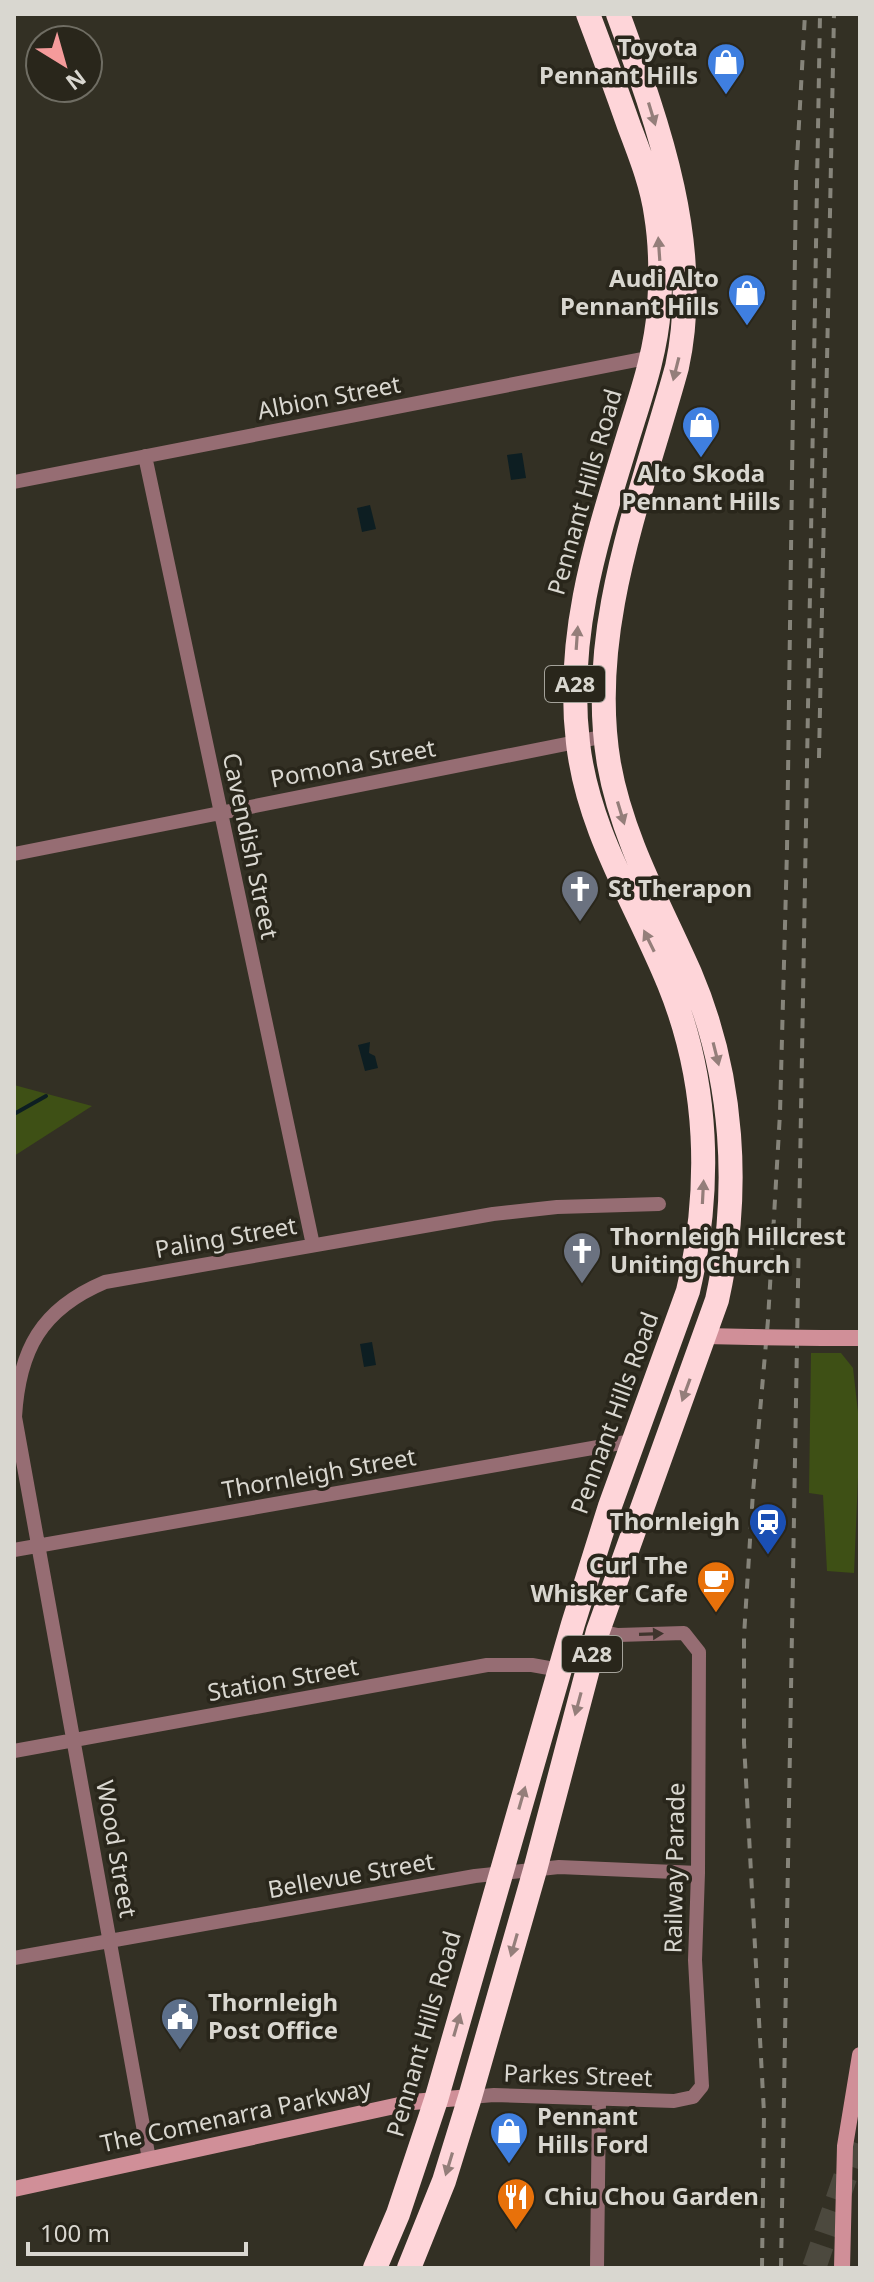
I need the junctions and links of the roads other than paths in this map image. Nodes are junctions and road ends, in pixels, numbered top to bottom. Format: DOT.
graph roads {
  1 [pos="588,14"];
  2 [pos="618,14"];
  3 [pos="652,357"];
  4 [pos="145,456"];
  5 [pos="14,482"];
  6 [pos="606,736"];
  7 [pos="577,741"];
  8 [pos="221,813"];
  9 [pos="14,854"];
  10 [pos="659,1204"];
  11 [pos="313,1245"];
  12 [pos="705,1336"];
  13 [pos="860,1338"];
  14 [pos="646,1403"];
  15 [pos="15,1417"];
  16 [pos="632,1441"];
  17 [pos="39,1546"];
  18 [pos="14,1550"];
  19 [pos="598,1631"];
  20 [pos="560,1670"];
  21 [pos="74,1740"];
  22 [pos="14,1751"];
  23 [pos="535,1870"];
  24 [pos="501,1873"];
  25 [pos="698,1873"];
  26 [pos="110,1941"];
  27 [pos="14,1958"];
  28 [pos="860,2055"];
  29 [pos="470,2097"];
  30 [pos="436,2100"];
  31 [pos="599,2100"];
  32 [pos="685,2101"];
  33 [pos="149,2159"];
  34 [pos="14,2189"];
  35 [pos="375,2268"];
  36 [pos="409,2268"];
  37 [pos="597,2268"];
  38 [pos="842,2268"];
  3 -- 1 [label="highway, Pennant Hills Road / A28, one-way"];
  2 -- 6 [label="highway, A28, one-way"];
  3 -- 4 [label="street, Albion Street"];
  7 -- 3 [label="highway, Pennant Hills Road / A28, one-way"];
  4 -- 5 [label="street, Albion Street"];
  4 -- 8 [label="street, Cavendish Street"];
  6 -- 7 [label="street, Pomona Street"];
  6 -- 12 [label="highway, A28, one-way"];
  7 -- 8 [label="street, Pomona Street"];
  14 -- 7 [label="highway, Pennant Hills Road / A28, one-way"];
  8 -- 9 [label="street, Pomona Street"];
  8 -- 11 [label="street, Cavendish Street"];
  10 -- 11 [label="street, Paling Street"];
  11 -- 15 [label="street, Paling Street"];
  12 -- 13 [label="main road, bridge"];
  12 -- 14 [label="highway"];
  12 -- 19 [label="highway, A28, one-way"];
  14 -- 16 [label="highway, Pennant Hills Road / A28"];
  15 -- 17 [label="street, Paling Street"];
  16 -- 17 [label="street, Thornleigh Street"];
  16 -- 20 [label="highway, Pennant Hills Road / A28"];
  17 -- 18 [label="street, Thornleigh Street"];
  17 -- 21 [label="street, Wood Street"];
  19 -- 23 [label="highway, A28, one-way"];
  19 -- 25 [label="street, Railway Parade, one-way"];
  20 -- 21 [label="street, Station Street"];
  24 -- 20 [label="highway, Pennant Hills Road / A28, one-way"];
  21 -- 22 [label="street, Station Street"];
  21 -- 26 [label="street, Wood Street"];
  23 -- 24 [label="street, Bellevue Street"];
  23 -- 25 [label="street, Bellevue Street"];
  23 -- 29 [label="highway, A28, one-way"];
  24 -- 26 [label="street, Bellevue Street"];
  30 -- 24 [label="highway, Pennant Hills Road / A28, one-way"];
  25 -- 32 [label="street, Railway Parade"];
  26 -- 27 [label="street, Bellevue Street"];
  26 -- 33 [label="street, Wood Street"];
  28 -- 38 [label="main road"];
  29 -- 30 [label="main road, The Comenarra Parkway"];
  29 -- 31 [label="street, Parkes Street"];
  29 -- 36 [label="highway, A28, one-way"];
  30 -- 33 [label="main road, The Comenarra Parkway"];
  30 -- 35 [label="highway, Pennant Hills Road / A28"];
  31 -- 32 [label="street, Parkes Street"];
  31 -- 37 [label="street"];
  33 -- 34 [label="main road, The Comenarra Parkway"];
}
